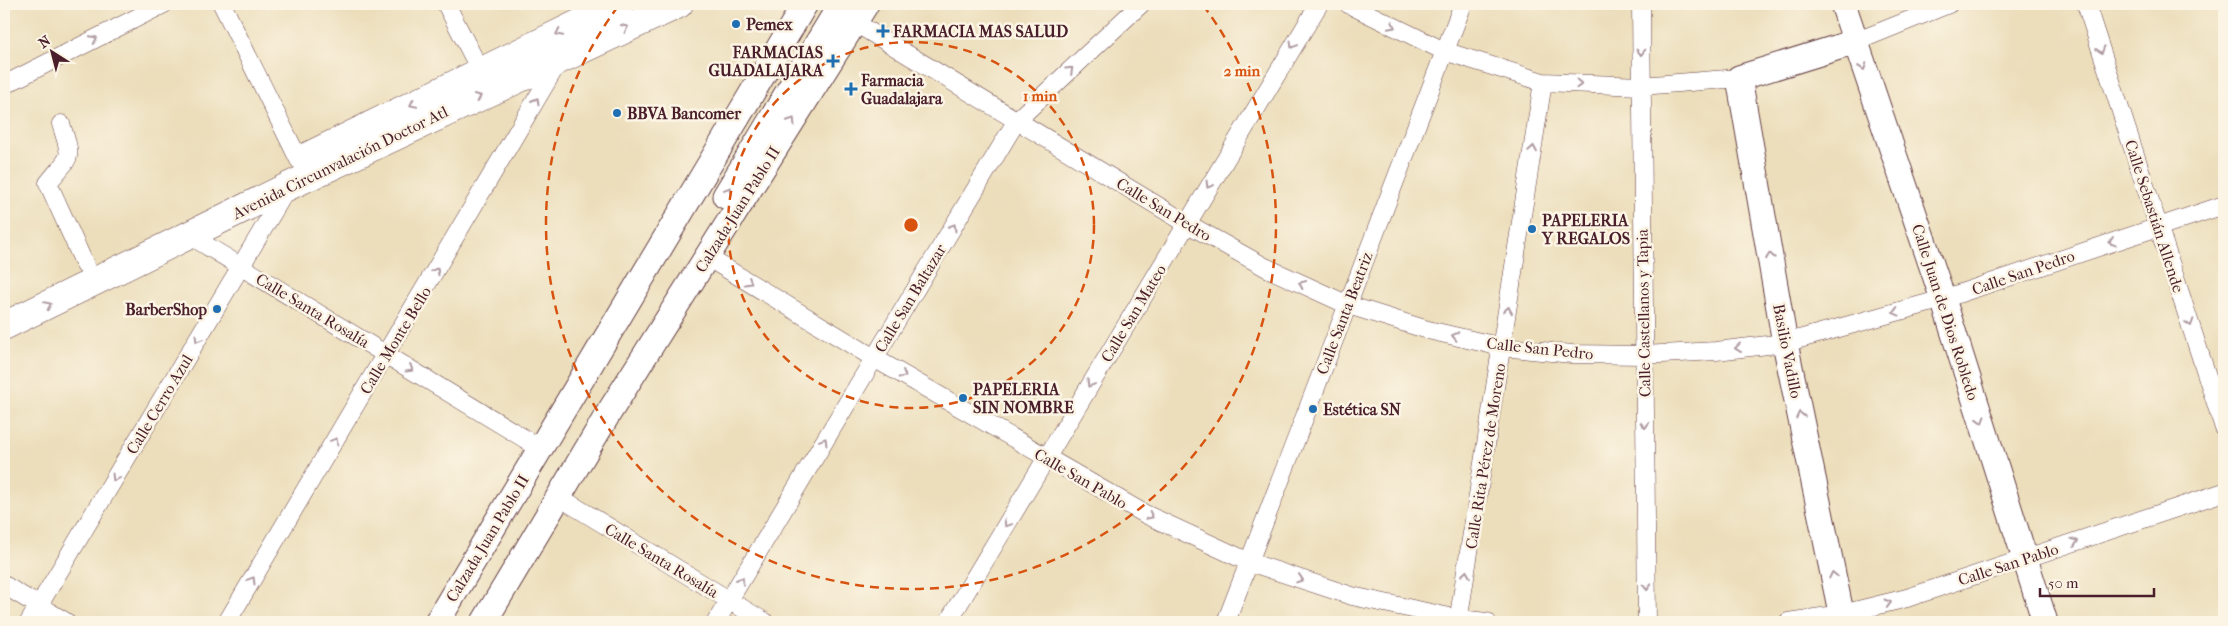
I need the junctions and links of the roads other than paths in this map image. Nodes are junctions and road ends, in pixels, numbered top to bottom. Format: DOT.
graph roads {
  1 [pos="164,4"];
  2 [pos="222,4"];
  3 [pos="446,4"];
  4 [pos="619,4"];
  5 [pos="679,4"];
  6 [pos="805,4"];
  7 [pos="820,4"];
  8 [pos="1141,4"];
  9 [pos="1319,4"];
  10 [pos="1348,4"];
  11 [pos="1463,4"];
  12 [pos="1642,4"];
  13 [pos="1842,4"];
  14 [pos="1949,4"];
  15 [pos="2086,4"];
  16 [pos="853,10"];
  17 [pos="1855,42"];
  18 [pos="1444,51"];
  19 [pos="561,58"];
  20 [pos="480,72"];
  21 [pos="1739,78"];
  22 [pos="1544,82"];
  23 [pos="4,85"];
  24 [pos="1641,86"];
  25 [pos="1016,120"];
  26 [pos="61,124"];
  27 [pos="299,160"];
  28 [pos="289,186"];
  29 [pos="2224,205"];
  30 [pos="1186,223"];
  31 [pos="2158,227"];
  32 [pos="189,235"];
  33 [pos="707,257"];
  34 [pos="86,265"];
  35 [pos="241,267"];
  36 [pos="670,272"];
  37 [pos="1944,299"];
  38 [pos="4,305"];
  39 [pos="1348,305"];
  40 [pos="4,326"];
  41 [pos="1785,343"];
  42 [pos="1502,347"];
  43 [pos="387,355"];
  44 [pos="1644,355"];
  45 [pos="874,358"];
  46 [pos="569,402"];
  47 [pos="608,414"];
  48 [pos="2224,428"];
  49 [pos="540,448"];
  50 [pos="1046,458"];
  51 [pos="2224,492"];
  52 [pos="559,497"];
  53 [pos="2024,559"];
  54 [pos="1249,562"];
  55 [pos="4,585"];
  56 [pos="729,600"];
  57 [pos="38,606"];
  58 [pos="1842,618"];
  59 [pos="1459,621"];
  60 [pos="29,622"];
  61 [pos="66,622"];
  62 [pos="227,622"];
  63 [pos="437,622"];
  64 [pos="484,622"];
  65 [pos="716,622"];
  66 [pos="765,622"];
  67 [pos="948,622"];
  68 [pos="1226,622"];
  69 [pos="1487,622"];
  70 [pos="1647,622"];
  71 [pos="1788,622"];
  72 [pos="2045,622"];
  23 -- 1 [label="street, one-way"];
  2 -- 27 [label="street"];
  3 -- 20 [label="street"];
  4 -- 20 [label="main road, Avenida Circunvalación Doctor Atl, one-way"];
  19 -- 5 [label="main road, Avenida Circunvalación Doctor Atl, one-way"];
  6 -- 46 [label="street, Calzada Juan Pablo II"];
  7 -- 36 [label="street, Calzada Juan Pablo II"];
  25 -- 8 [label="street, Calle San Baltazar, one-way"];
  9 -- 30 [label="street, Calle San Mateo, one-way"];
  10 -- 18 [label="street, one-way"];
  11 -- 18 [label="street, Calle Santa Beatriz"];
  12 -- 24 [label="street, Calle Castellanos y Tapia, one-way"];
  13 -- 17 [label="street, Calle Juan de Dios Robledo"];
  14 -- 17 [label="street"];
  15 -- 31 [label="street, Calle Sebastián Allende, one-way"];
  16 -- 25 [label="street, Calle San Pedro"];
  33 -- 16 [label="street, Calzada Juan Pablo II, one-way"];
  36 -- 16 [label="street, Calzada Juan Pablo II, one-way"];
  17 -- 21 [label="street"];
  17 -- 37 [label="street, Calle Juan de Dios Robledo, one-way"];
  18 -- 22 [label="street"];
  18 -- 39 [label="street, Calle Santa Beatriz"];
  28 -- 19 [label="main road, Avenida Circunvalación Doctor Atl, one-way"];
  43 -- 19 [label="street, Calle Monte Bello, one-way"];
  20 -- 27 [label="main road, Avenida Circunvalación Doctor Atl, one-way"];
  21 -- 24 [label="street"];
  41 -- 21 [label="street, Basilio Vadillo, one-way"];
  22 -- 24 [label="street, one-way"];
  42 -- 22 [label="street, Calle Rita Pérez de Moreno, one-way"];
  24 -- 44 [label="street, Calle Castellanos y Tapia"];
  25 -- 30 [label="street, Calle San Pedro"];
  45 -- 25 [label="street, Calle San Baltazar, one-way"];
  26 -- 34 [label="street"];
  27 -- 34 [label="main road, Avenida Circunvalación Doctor Atl"];
  28 -- 32 [label="main road, Avenida Circunvalación Doctor Atl"];
  28 -- 35 [label="street, Calle Cerro Azul"];
  29 -- 31 [label="street, Calle San Pedro"];
  39 -- 30 [label="street, Calle San Pedro, one-way"];
  30 -- 50 [label="street, Calle San Mateo, one-way"];
  31 -- 37 [label="street, Calle San Pedro, one-way"];
  31 -- 48 [label="street, Calle Sebastián Allende, one-way"];
  32 -- 35 [label="street, Calle Santa Rosalía"];
  40 -- 32 [label="main road, Avenida Circunvalación Doctor Atl, one-way"];
  33 -- 45 [label="street, Calle San Pablo, one-way"];
  33 -- 47 [label="street, Calzada Juan Pablo II"];
  34 -- 38 [label="main road, Avenida Circunvalación Doctor Atl"];
  35 -- 43 [label="street, Calle Santa Rosalía"];
  35 -- 57 [label="street, Calle Cerro Azul, one-way"];
  36 -- 46 [label="street, Calzada Juan Pablo II"];
  36 -- 47 [label="street, Calzada Juan Pablo II"];
  37 -- 41 [label="street, Calle San Pedro, one-way"];
  37 -- 53 [label="street, Calle Juan de Dios Robledo, one-way"];
  42 -- 39 [label="street, Calle San Pedro, one-way"];
  39 -- 54 [label="street, Calle Santa Beatriz"];
  41 -- 44 [label="street, Calle San Pedro, one-way"];
  58 -- 41 [label="street, Basilio Vadillo, one-way"];
  42 -- 44 [label="street, Calle San Pedro"];
  59 -- 42 [label="street, Calle Rita Pérez de Moreno, one-way"];
  43 -- 49 [label="street, Calle Santa Rosalía, one-way"];
  62 -- 43 [label="street, Calle Monte Bello, one-way"];
  44 -- 70 [label="street, Calle Castellanos y Tapia, one-way"];
  45 -- 50 [label="street, Calle San Pablo, one-way"];
  56 -- 45 [label="street, Calle San Baltazar, one-way"];
  46 -- 49 [label="street, Calzada Juan Pablo II"];
  47 -- 52 [label="street, Calzada Juan Pablo II"];
  49 -- 63 [label="street, Calzada Juan Pablo II"];
  50 -- 54 [label="street, Calle San Pablo, one-way"];
  50 -- 67 [label="street, Calle San Mateo, one-way"];
  53 -- 51 [label="street, Calle San Pablo, one-way"];
  52 -- 56 [label="street, Calle Santa Rosalía"];
  52 -- 64 [label="street, Calzada Juan Pablo II"];
  58 -- 53 [label="street, Calle San Pablo, one-way"];
  53 -- 72 [label="street, Calle Juan de Dios Robledo"];
  54 -- 59 [label="street, Calle San Pablo, one-way"];
  54 -- 68 [label="street, Calle Santa Beatriz"];
  55 -- 57 [label="street"];
  56 -- 65 [label="street, Calle San Baltazar"];
  56 -- 66 [label="street, Calle Santa Rosalía"];
  57 -- 60 [label="street, Calle Cerro Azul"];
  57 -- 61 [label="street"];
  58 -- 71 [label="street, Calle San Pablo"];
  59 -- 69 [label="street, Calle San Pablo"];
}
